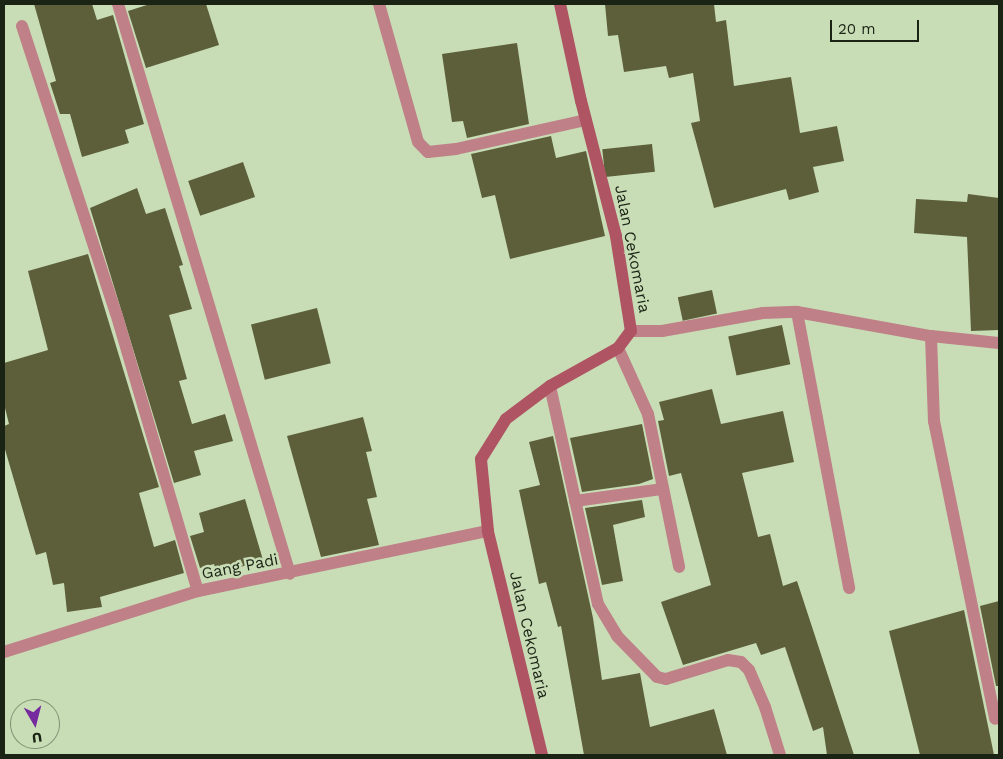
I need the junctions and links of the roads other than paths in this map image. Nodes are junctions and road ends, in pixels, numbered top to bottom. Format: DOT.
graph roads {
  1 [pos="118,4"];
  2 [pos="379,4"];
  3 [pos="560,4"];
  4 [pos="22,26"];
  5 [pos="586,120"];
  6 [pos="797,312"];
  7 [pos="631,331"];
  8 [pos="931,336"];
  9 [pos="999,343"];
  10 [pos="618,348"];
  11 [pos="550,386"];
  12 [pos="663,488"];
  13 [pos="575,501"];
  14 [pos="488,531"];
  15 [pos="679,568"];
  16 [pos="290,574"];
  17 [pos="849,588"];
  18 [pos="198,592"];
  19 [pos="4,652"];
  20 [pos="994,719"];
  21 [pos="542,755"];
  22 [pos="780,755"];
  1 -- 16 [label="street"];
  2 -- 5 [label="street"];
  3 -- 5 [label="street, Jalan Cekomaria"];
  4 -- 18 [label="street"];
  5 -- 7 [label="street, Jalan Cekomaria"];
  6 -- 7 [label="street"];
  6 -- 8 [label="street"];
  6 -- 17 [label="street"];
  7 -- 10 [label="street, Jalan Cekomaria"];
  8 -- 9 [label="street"];
  8 -- 20 [label="street"];
  10 -- 11 [label="street, Jalan Cekomaria"];
  10 -- 12 [label="street"];
  11 -- 13 [label="street"];
  11 -- 14 [label="street, Jalan Cekomaria"];
  12 -- 13 [label="street"];
  12 -- 15 [label="street"];
  13 -- 22 [label="street"];
  14 -- 16 [label="street, Gang Padi"];
  14 -- 21 [label="street, Jalan Cekomaria"];
  16 -- 18 [label="street, Gang Padi"];
  18 -- 19 [label="street, Gang Padi"];
}
